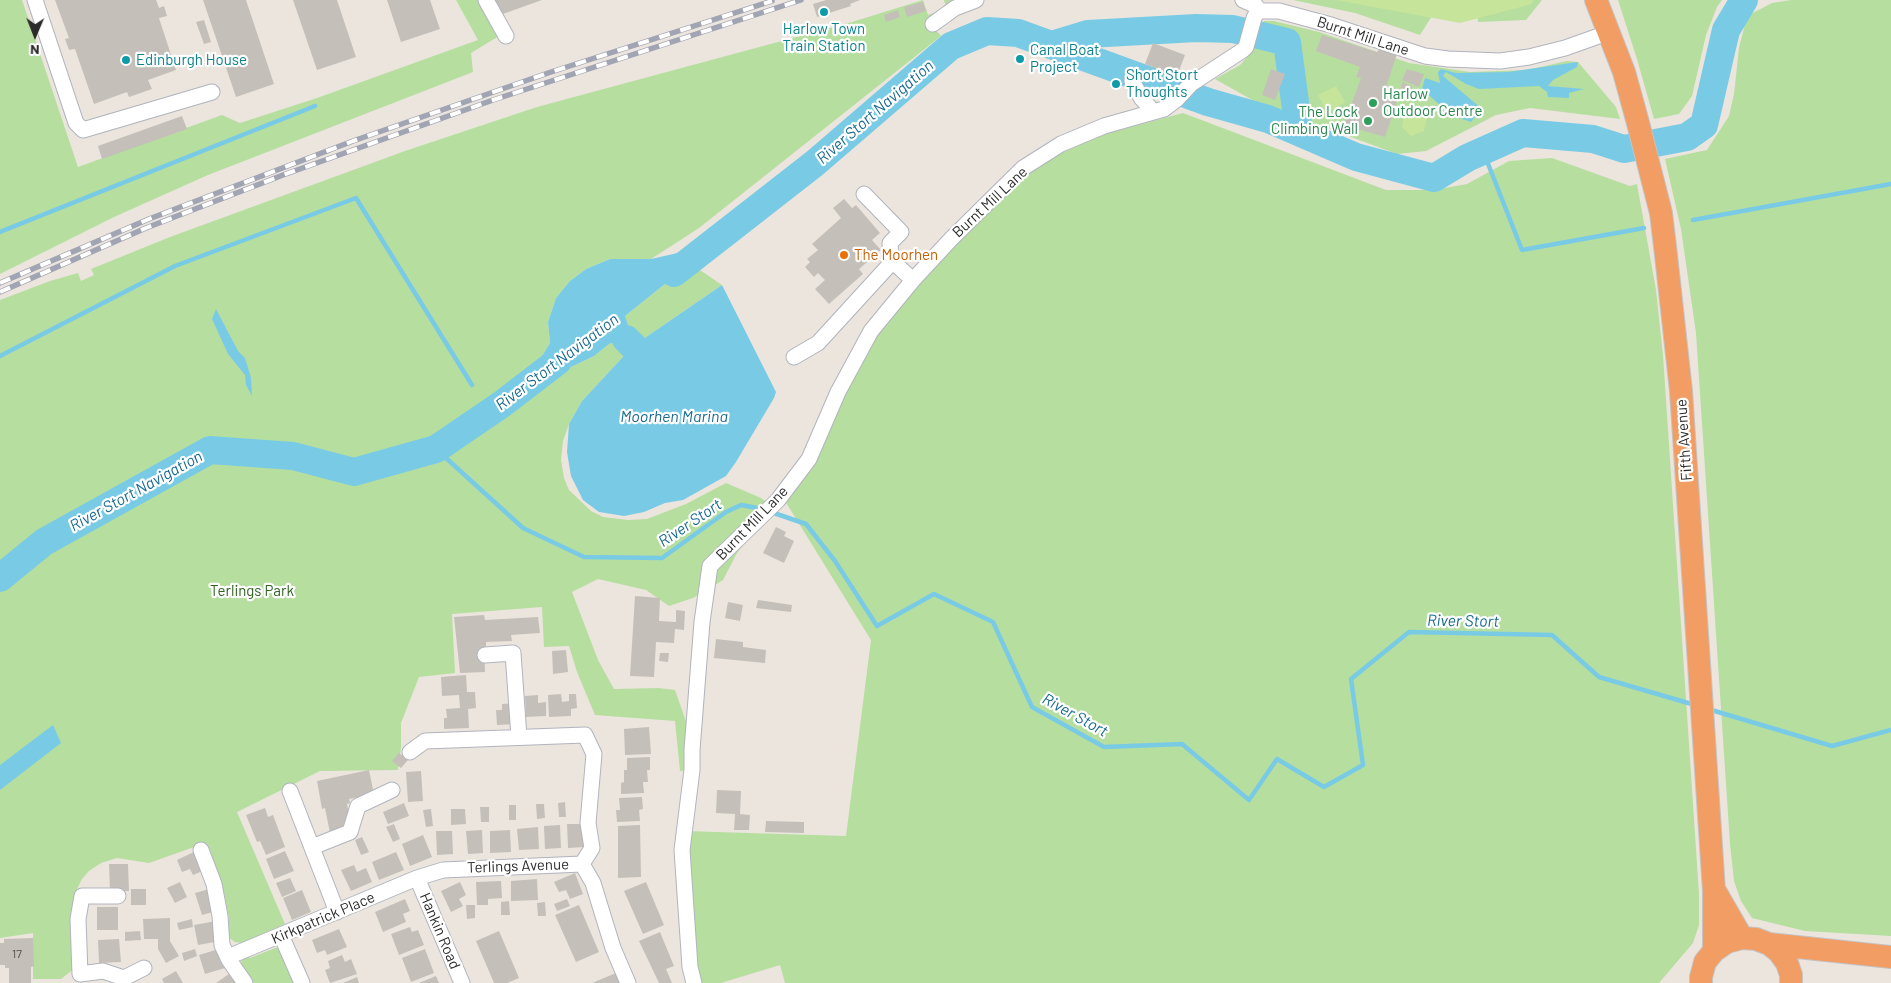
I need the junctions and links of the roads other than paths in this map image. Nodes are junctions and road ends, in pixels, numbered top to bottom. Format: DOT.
graph roads {
  1 [pos="35,0"];
  2 [pos="486,0"];
  3 [pos="976,0"];
  4 [pos="1243,0"];
  5 [pos="1596,0"];
  6 [pos="1257,14"];
  7 [pos="934,24"];
  8 [pos="1610,32"];
  9 [pos="506,36"];
  10 [pos="1132,81"];
  11 [pos="212,92"];
  12 [pos="1158,110"];
  13 [pos="864,194"];
  14 [pos="893,261"];
  15 [pos="913,280"];
  16 [pos="794,357"];
  17 [pos="485,655"];
  18 [pos="519,738"];
  19 [pos="410,752"];
  20 [pos="392,790"];
  21 [pos="290,791"];
  22 [pos="312,847"];
  23 [pos="201,850"];
  24 [pos="582,864"];
  25 [pos="417,878"];
  26 [pos="1714,891"];
  27 [pos="118,896"];
  28 [pos="337,912"];
  29 [pos="281,935"];
  30 [pos="1742,938"];
  31 [pos="1769,944"];
  32 [pos="1714,951"];
  33 [pos="1891,956"];
  34 [pos="228,957"];
  35 [pos="144,968"];
  36 [pos="76,979"];
  37 [pos="1699,981"];
  38 [pos="245,983"];
  39 [pos="302,983"];
  40 [pos="462,983"];
  41 [pos="628,983"];
  42 [pos="694,983"];
  43 [pos="1791,983"];
  1 -- 11 [label="street"];
  2 -- 9 [label="street"];
  3 -- 7 [label="street"];
  4 -- 6 [label="street"];
  5 -- 8 [label="highway, Fifth Avenue"];
  6 -- 8 [label="street, Burnt Mill Lane"];
  6 -- 12 [label="street, Burnt Mill Lane"];
  8 -- 26 [label="highway, Fifth Avenue"];
  10 -- 12 [label="street"];
  12 -- 15 [label="street, Burnt Mill Lane"];
  13 -- 14 [label="street"];
  14 -- 15 [label="street"];
  14 -- 16 [label="street"];
  15 -- 42 [label="street, Burnt Mill Lane"];
  17 -- 18 [label="street"];
  18 -- 19 [label="street"];
  18 -- 24 [label="street"];
  20 -- 22 [label="street"];
  21 -- 22 [label="street"];
  22 -- 28 [label="street"];
  23 -- 34 [label="street"];
  24 -- 25 [label="street, Terlings Avenue"];
  24 -- 41 [label="street, Terlings Avenue"];
  25 -- 28 [label="street, Kirkpatrick Place"];
  25 -- 40 [label="street, Hankin Road"];
  26 -- 30 [label="highway, Fifth Avenue"];
  26 -- 32 [label="highway, Fifth Avenue"];
  27 -- 36 [label="street"];
  28 -- 29 [label="street, Kirkpatrick Place"];
  29 -- 34 [label="street, Kirkpatrick Place"];
  29 -- 39 [label="street"];
  30 -- 31 [label="highway"];
  30 -- 32 [label="highway"];
  31 -- 33 [label="highway"];
  31 -- 43 [label="highway"];
  32 -- 37 [label="highway"];
  34 -- 38 [label="street"];
  35 -- 36 [label="street"];
}
